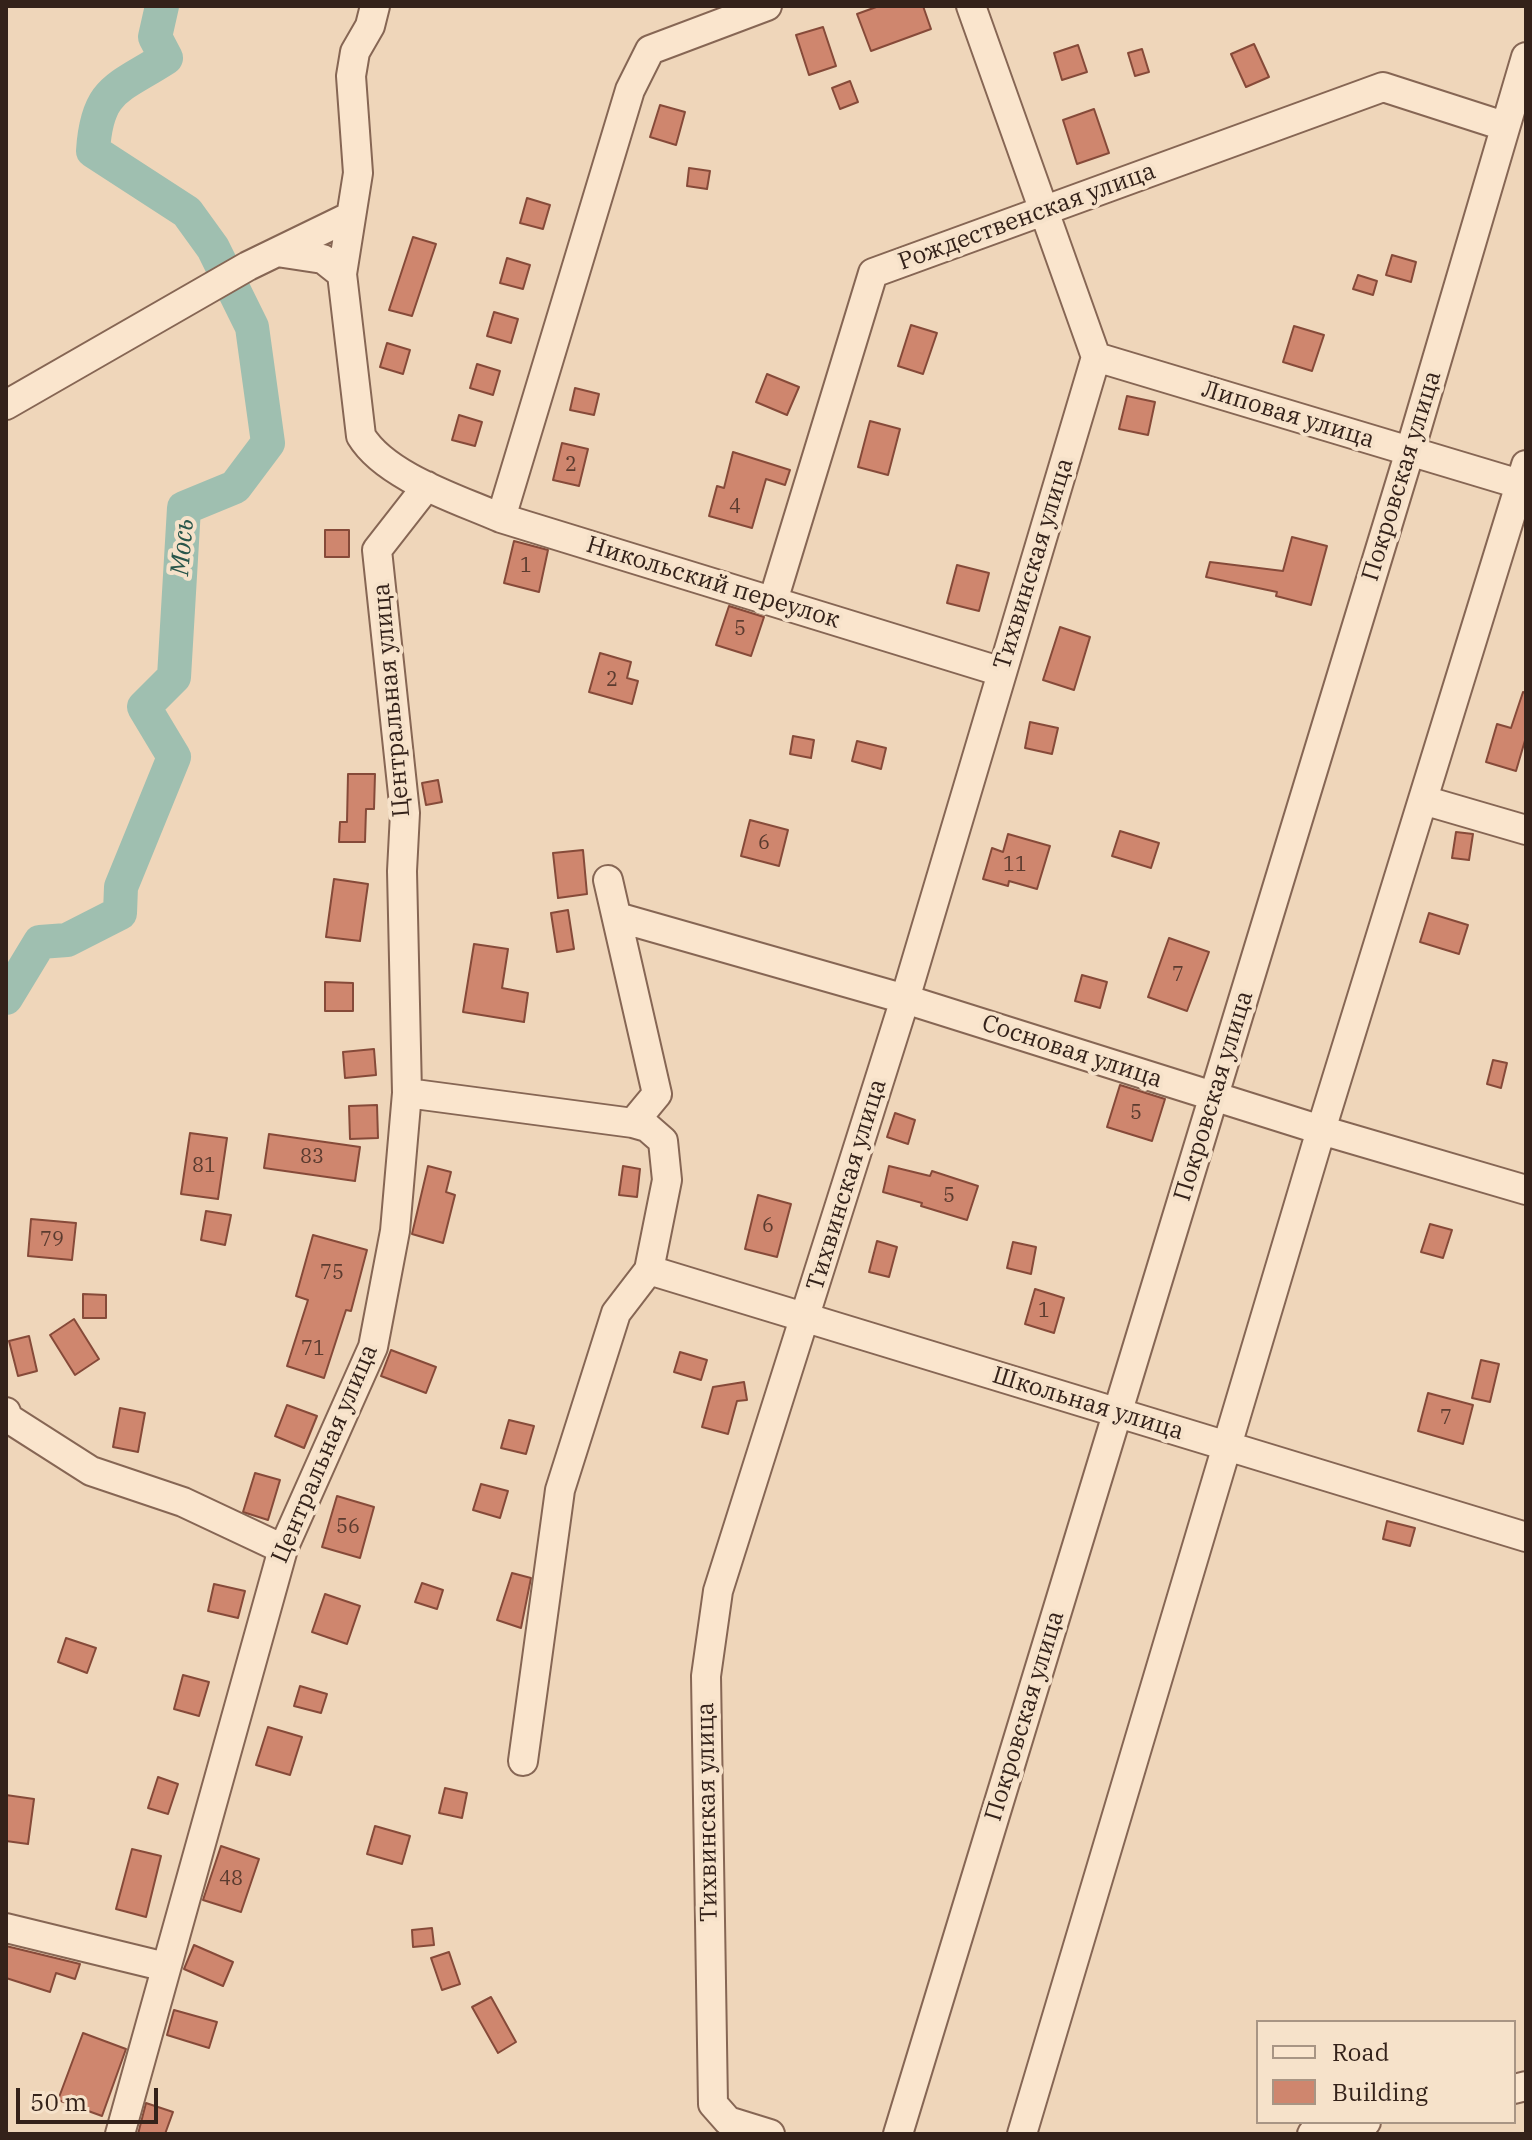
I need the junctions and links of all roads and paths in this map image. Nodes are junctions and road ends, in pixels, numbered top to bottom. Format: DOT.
graph roads {
  1 [pos="375,6"];
  2 [pos="767,6"];
  3 [pos="971,6"];
  4 [pos="1526,57"];
  5 [pos="1504,126"];
  6 [pos="1043,212"];
  7 [pos="351,216"];
  8 [pos="276,252"];
  9 [pos="342,274"];
  10 [pos="1096,357"];
  11 [pos="6,405"];
  12 [pos="1410,451"];
  13 [pos="1524,478"];
  14 [pos="427,486"];
  15 [pos="501,518"];
  16 [pos="773,601"];
  17 [pos="1002,672"];
  18 [pos="1423,800"];
  19 [pos="1526,830"];
  20 [pos="608,880"];
  21 [pos="617,917"];
  22 [pos="905,999"];
  23 [pos="407,1093"];
  24 [pos="1213,1097"];
  25 [pos="633,1123"];
  26 [pos="1321,1130"];
  27 [pos="1526,1190"];
  28 [pos="649,1270"];
  29 [pos="807,1318"];
  30 [pos="6,1412"];
  31 [pos="1117,1413"];
  32 [pos="1227,1446"];
  33 [pos="1526,1537"];
  34 [pos="283,1549"];
  35 [pos="523,1761"];
  36 [pos="6,1928"];
  37 [pos="166,1967"];
  38 [pos="1357,2124"];
  39 [pos="120,2134"];
  40 [pos="770,2134"];
  41 [pos="898,2134"];
  42 [pos="1022,2134"];
  43 [pos="1312,2134"];
  1 -- 7 [label="street, Никольский переулок"];
  2 -- 15 [label="street"];
  3 -- 6 [label="street"];
  4 -- 5 [label="street, Покровская улица"];
  5 -- 6 [label="street, Рождественская улица"];
  5 -- 12 [label="street, Покровская улица"];
  6 -- 10 [label="street"];
  6 -- 16 [label="street, Рождественская улица"];
  7 -- 8 [label="street"];
  7 -- 9 [label="street, Никольский переулок"];
  8 -- 9 [label="street"];
  8 -- 11 [label="street"];
  9 -- 14 [label="street, Никольский переулок"];
  10 -- 12 [label="street, Липовая улица"];
  10 -- 17 [label="street, Тихвинская улица"];
  12 -- 13 [label="street, Липовая улица"];
  12 -- 24 [label="street, Покровская улица"];
  13 -- 18 [label="street"];
  14 -- 15 [label="street, Никольский переулок"];
  14 -- 23 [label="street, Центральная улица"];
  15 -- 16 [label="street, Никольский переулок"];
  16 -- 17 [label="street, Никольский переулок"];
  17 -- 22 [label="street, Тихвинская улица"];
  18 -- 19 [label="street"];
  18 -- 26 [label="street"];
  20 -- 21 [label="street"];
  21 -- 22 [label="street, Сосновая улица"];
  21 -- 25 [label="street"];
  22 -- 24 [label="street, Сосновая улица"];
  22 -- 29 [label="street, Тихвинская улица"];
  23 -- 25 [label="street"];
  23 -- 34 [label="street, Центральная улица"];
  24 -- 26 [label="street, Сосновая улица"];
  24 -- 31 [label="street, Покровская улица"];
  25 -- 28 [label="street"];
  26 -- 27 [label="street, Сосновая улица"];
  26 -- 32 [label="street"];
  28 -- 29 [label="street, Школьная улица"];
  28 -- 35 [label="street"];
  29 -- 31 [label="street, Школьная улица"];
  29 -- 40 [label="street, Тихвинская улица"];
  30 -- 34 [label="street"];
  31 -- 32 [label="street, Школьная улица"];
  31 -- 41 [label="street, Покровская улица"];
  32 -- 33 [label="street, Школьная улица"];
  32 -- 42 [label="street"];
  34 -- 37 [label="street, Центральная улица"];
  36 -- 37 [label="street"];
  37 -- 39 [label="street, Центральная улица"];
  38 -- 43 [label="street"];
}
